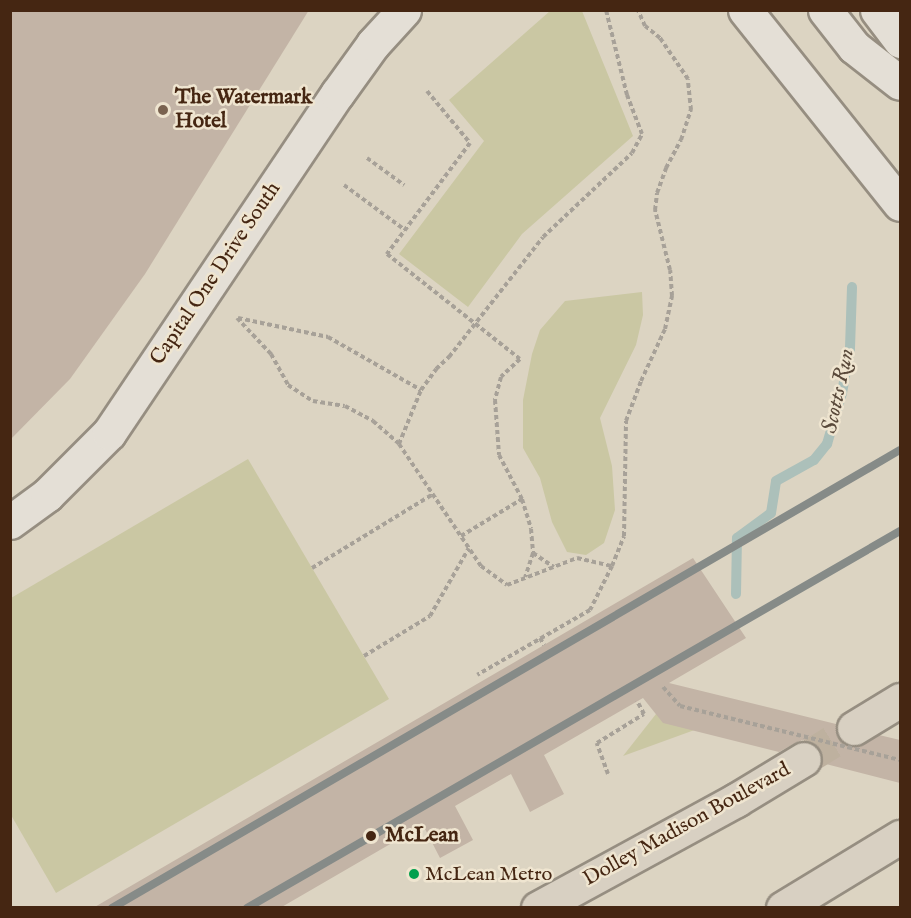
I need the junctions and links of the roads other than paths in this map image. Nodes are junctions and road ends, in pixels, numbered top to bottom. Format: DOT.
graph roads {
  1 [pos="405,10"];
  2 [pos="745,10"];
  3 [pos="825,10"];
  4 [pos="877,10"];
  5 [pos="900,41"];
  6 [pos="900,83"];
  7 [pos="900,204"];
  8 [pos="10,522"];
  9 [pos="900,700"];
  10 [pos="854,728"];
  11 [pos="804,759"];
  12 [pos="900,837"];
  13 [pos="538,908"];
  14 [pos="783,908"];
  1 -- 8 [label="street, Capital One Drive South"];
  2 -- 7 [label="street"];
  3 -- 6 [label="street"];
  4 -- 5 [label="street"];
  9 -- 10 [label="main road"];
  11 -- 13 [label="main road, Dolley Madison Boulevard"];
  12 -- 14 [label="main road"];
}
